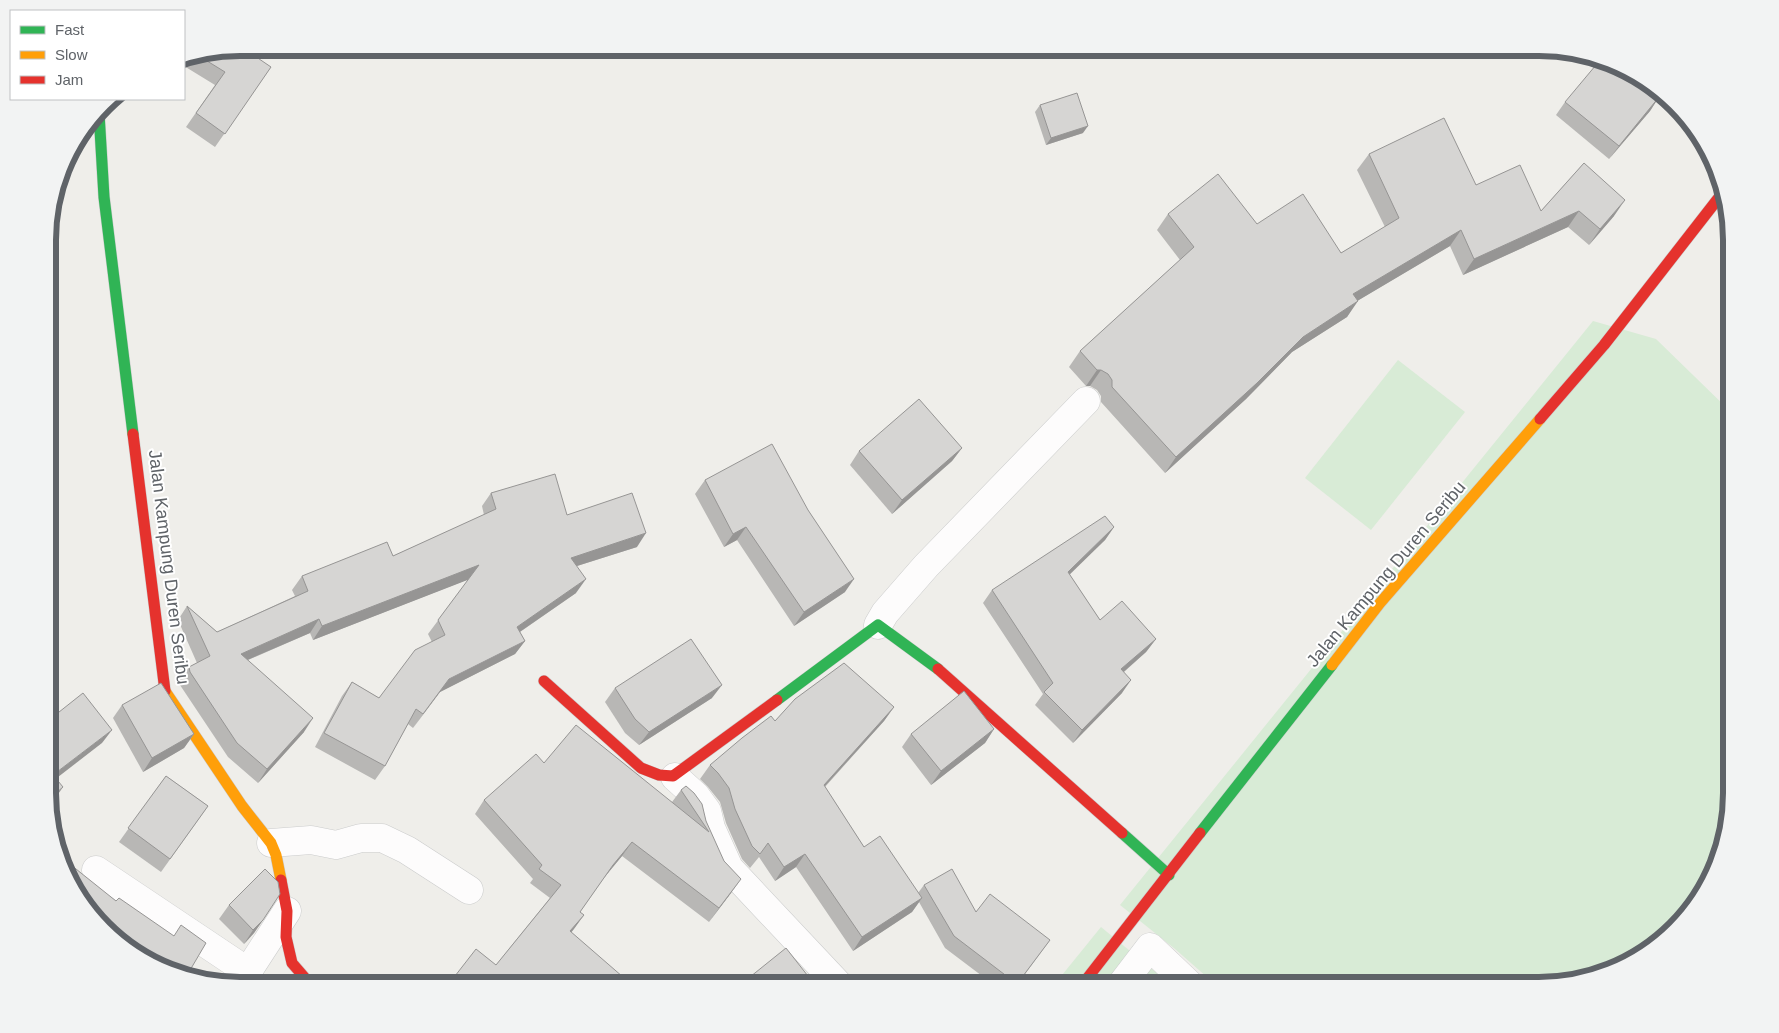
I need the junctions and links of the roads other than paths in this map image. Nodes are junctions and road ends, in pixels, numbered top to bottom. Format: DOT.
graph roads {
  1 [pos="100,122"];
  2 [pos="1718,199"];
  3 [pos="1086,400"];
  4 [pos="878,625"];
  5 [pos="544,681"];
  6 [pos="673,776"];
  7 [pos="271,842"];
  8 [pos="96,870"];
  9 [pos="1169,875"];
  10 [pos="470,890"];
  11 [pos="287,911"];
  12 [pos="242,977"];
  13 [pos="244,977"];
  14 [pos="304,977"];
  15 [pos="831,977"];
  16 [pos="1088,977"];
  17 [pos="1127,977"];
  18 [pos="1182,977"];
  1 -- 7 [label="street, Jalan Kampung Duren Seribu"];
  2 -- 9 [label="street, Jalan Kampung Duren Seribu"];
  3 -- 4 [label="street"];
  4 -- 6 [label="street"];
  4 -- 9 [label="street"];
  5 -- 6 [label="street"];
  6 -- 15 [label="street"];
  7 -- 10 [label="street"];
  7 -- 11 [label="street, Jalan Kampung Duren Seribu"];
  8 -- 12 [label="street"];
  9 -- 16 [label="street, Jalan Kampung Duren Seribu"];
  11 -- 13 [label="street"];
  11 -- 14 [label="street, Jalan Kampung Duren Seribu"];
  17 -- 18 [label="street"];
}
